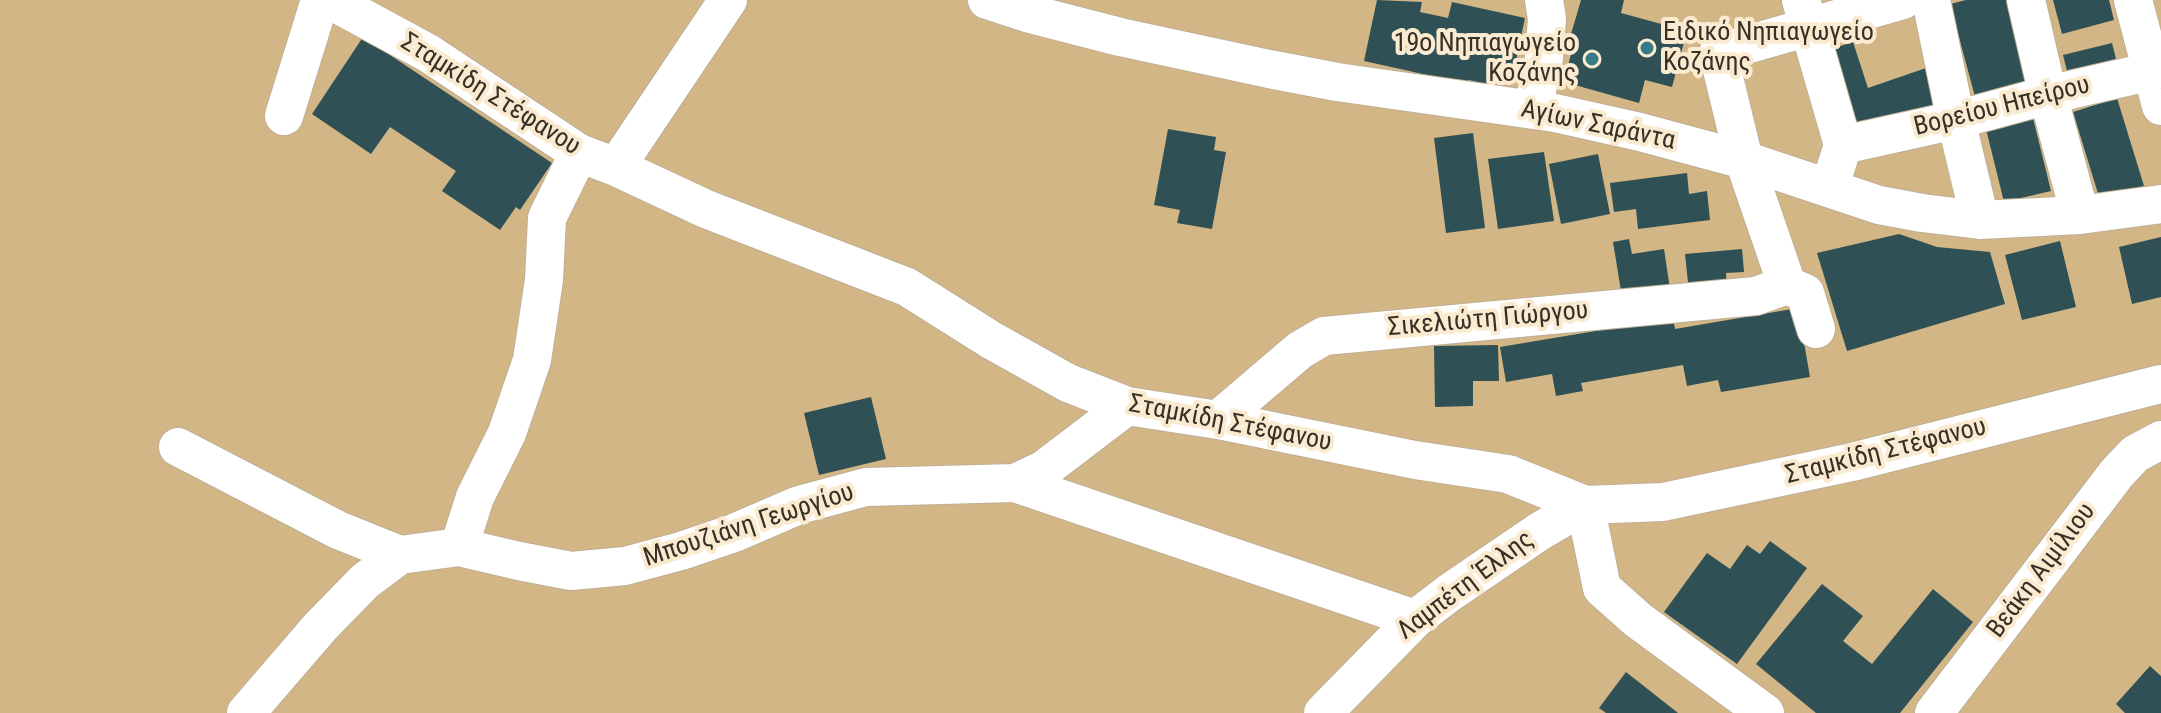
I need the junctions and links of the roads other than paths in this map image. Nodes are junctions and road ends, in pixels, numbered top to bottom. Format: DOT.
graph roads {
  1 [pos="320,0"];
  2 [pos="330,0"];
  3 [pos="728,0"];
  4 [pos="987,0"];
  5 [pos="1544,0"];
  6 [pos="1903,0"];
  7 [pos="1931,0"];
  8 [pos="2026,0"];
  9 [pos="2133,0"];
  10 [pos="1805,14"];
  11 [pos="2158,82"];
  12 [pos="2048,95"];
  13 [pos="1533,110"];
  14 [pos="284,116"];
  15 [pos="1956,120"];
  16 [pos="1843,145"];
  17 [pos="579,153"];
  18 [pos="1744,160"];
  19 [pos="616,167"];
  20 [pos="1830,189"];
  21 [pos="2161,204"];
  22 [pos="2080,215"];
  23 [pos="1980,220"];
  24 [pos="1787,285"];
  25 [pos="1816,329"];
  26 [pos="2161,384"];
  27 [pos="1127,406"];
  28 [pos="1218,420"];
  29 [pos="2161,440"];
  30 [pos="178,447"];
  31 [pos="1015,483"];
  32 [pos="1585,505"];
  33 [pos="459,547"];
  34 [pos="400,555"];
  35 [pos="1415,619"];
  36 [pos="246,713"];
  37 [pos="1323,713"];
  38 [pos="1765,713"];
  39 [pos="1934,713"];
  1 -- 14 [label="street"];
  2 -- 17 [label="street, Σταμκίδη Στέφανου"];
  3 -- 19 [label="street"];
  4 -- 13 [label="street, Αγίων Σαράντα"];
  5 -- 13 [label="street"];
  6 -- 10 [label="street"];
  7 -- 15 [label="street"];
  8 -- 12 [label="street"];
  9 -- 11 [label="street"];
  10 -- 16 [label="street"];
  10 -- 18 [label="street"];
  11 -- 12 [label="street, Βορείου Ηπείρου"];
  12 -- 15 [label="street, Βορείου Ηπείρου"];
  12 -- 22 [label="street"];
  13 -- 18 [label="street, Αγίων Σαράντα"];
  15 -- 16 [label="street, Βορείου Ηπείρου"];
  15 -- 23 [label="street"];
  16 -- 20 [label="street"];
  17 -- 19 [label="street, Σταμκίδη Στέφανου"];
  17 -- 33 [label="street"];
  18 -- 20 [label="street, Αγίων Σαράντα"];
  18 -- 24 [label="street"];
  19 -- 27 [label="street, Σταμκίδη Στέφανου"];
  20 -- 23 [label="street, Αγίων Σαράντα"];
  21 -- 22 [label="street, Αγίων Σαράντα"];
  22 -- 23 [label="street, Αγίων Σαράντα"];
  24 -- 25 [label="street"];
  24 -- 28 [label="street, Σικελιώτη Γιώργου"];
  26 -- 32 [label="street, Σταμκίδη Στέφανου"];
  27 -- 28 [label="street, Σταμκίδη Στέφανου"];
  27 -- 31 [label="street"];
  28 -- 32 [label="street, Σταμκίδη Στέφανου"];
  29 -- 39 [label="street, Βεάκη Αιμίλιου"];
  30 -- 34 [label="street"];
  31 -- 33 [label="street, Μπουζιάνη Γεωργίου"];
  31 -- 35 [label="street, Μπουζιάνη Γεωργίου"];
  32 -- 35 [label="street, Λαμπέτη Έλλης"];
  32 -- 38 [label="street"];
  33 -- 34 [label="street, Μπουζιάνη Γεωργίου"];
  34 -- 36 [label="street"];
  35 -- 37 [label="street, Λαμπέτη Έλλης"];
}
